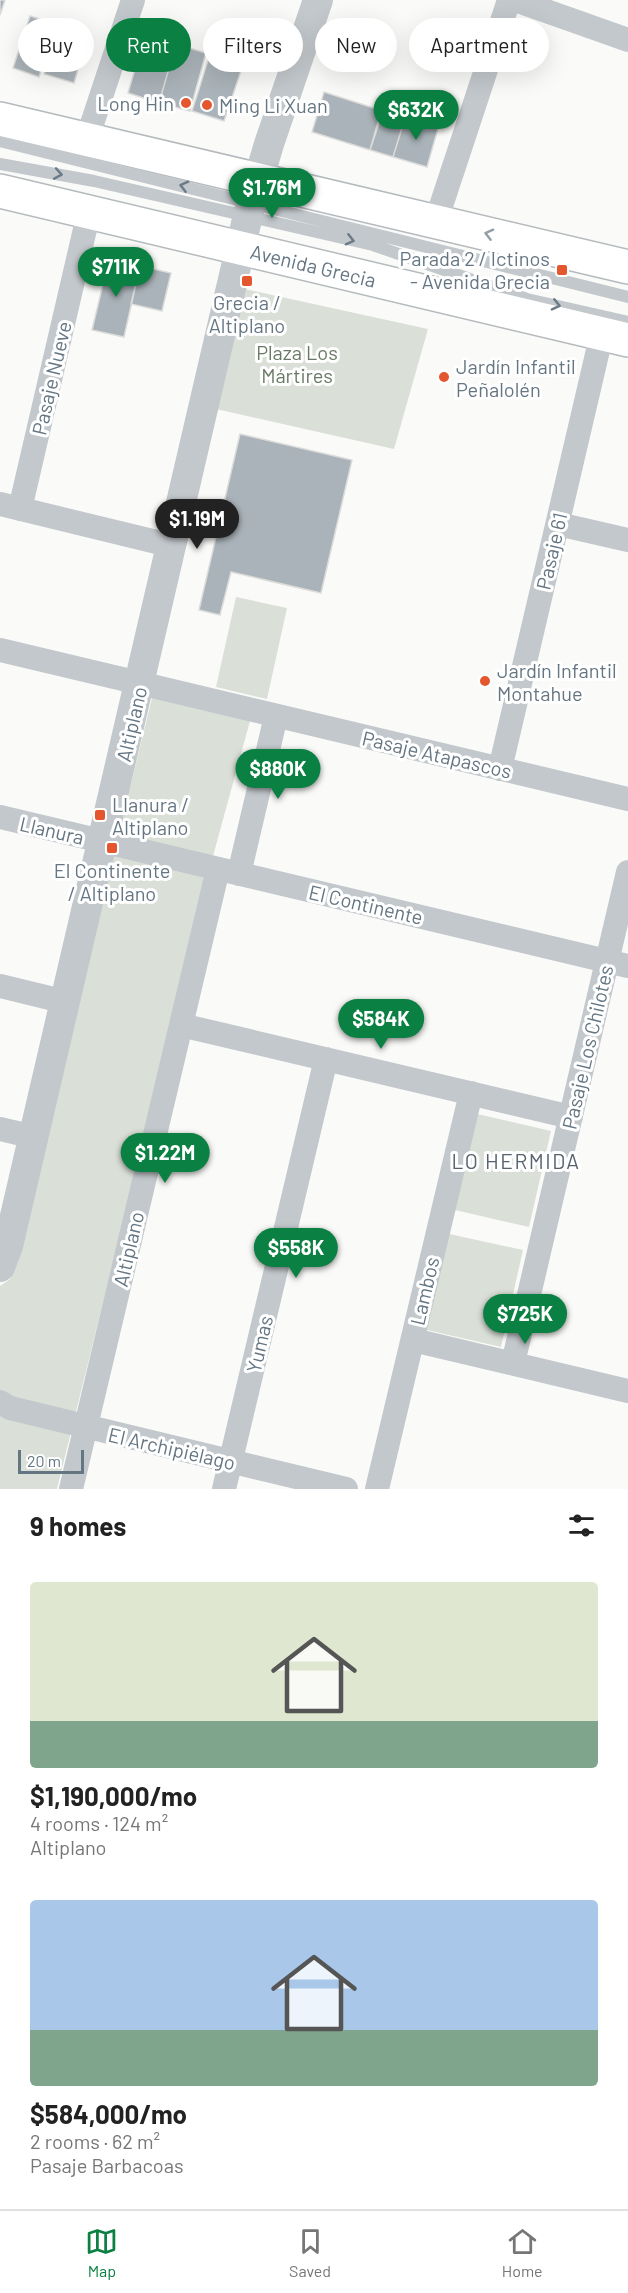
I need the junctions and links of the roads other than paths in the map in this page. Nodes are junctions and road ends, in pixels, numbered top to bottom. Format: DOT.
graph roads {
  1 [pos="133,0"];
  2 [pos="318,0"];
  3 [pos="509,0"];
  4 [pos="515,0"];
  5 [pos="628,40"];
  6 [pos="0,119"];
  7 [pos="87,139"];
  8 [pos="0,141"];
  9 [pos="0,164"];
  10 [pos="0,191"];
  11 [pos="253,199"];
  12 [pos="89,212"];
  13 [pos="436,221"];
  14 [pos="242,248"];
  15 [pos="628,267"];
  16 [pos="628,297"];
  17 [pos="619,332"];
  18 [pos="10,507"];
  19 [pos="558,524"];
  20 [pos="628,540"];
  21 [pos="173,546"];
  22 [pos="0,650"];
  23 [pos="141,684"];
  24 [pos="276,716"];
  25 [pos="500,769"];
  26 [pos="628,799"];
  27 [pos="0,817"];
  28 [pos="104,842"];
  29 [pos="228,871"];
  30 [pos="628,872"];
  31 [pos="618,963"];
  32 [pos="0,986"];
  33 [pos="66,1002"];
  34 [pos="181,1025"];
  35 [pos="326,1059"];
  36 [pos="471,1093"];
  37 [pos="571,1117"];
  38 [pos="0,1129"];
  39 [pos="34,1137"];
  40 [pos="0,1267"];
  41 [pos="413,1340"];
  42 [pos="513,1364"];
  43 [pos="628,1391"];
  44 [pos="0,1402"];
  45 [pos="86,1427"];
  46 [pos="231,1461"];
  47 [pos="71,1489"];
  48 [pos="224,1489"];
  49 [pos="346,1489"];
  50 [pos="377,1489"];
  1 -- 7 [label="street"];
  2 -- 11 [label="street, Altiplano"];
  3 -- 13 [label="street"];
  4 -- 5 [label="street"];
  6 -- 7 [label="main road"];
  7 -- 11 [label="main road"];
  11 -- 8 [label="lane, one-way"];
  9 -- 11 [label="lane, one-way"];
  10 -- 12 [label="main road, Avenida Grecia"];
  11 -- 13 [label="main road"];
  11 -- 14 [label="street, Altiplano"];
  11 -- 16 [label="lane"];
  11 -- 17 [label="lane, one-way"];
  12 -- 14 [label="main road, Avenida Grecia"];
  12 -- 18 [label="street, Pasaje Nueve"];
  15 -- 13 [label="main road, one-way"];
  14 -- 17 [label="main road, Avenida Grecia"];
  14 -- 21 [label="street, Altiplano"];
  17 -- 19 [label="street, Pasaje 61"];
  18 -- 21 [label="street"];
  19 -- 20 [label="street"];
  19 -- 25 [label="street, Pasaje 61"];
  21 -- 23 [label="street, Altiplano"];
  22 -- 23 [label="street, Pasaje Atapascos"];
  23 -- 24 [label="street, Pasaje Atapascos"];
  23 -- 28 [label="street, Altiplano"];
  24 -- 25 [label="street, Pasaje Atapascos"];
  24 -- 29 [label="street, Altiplano"];
  25 -- 26 [label="street, Pasaje Atapascos"];
  27 -- 28 [label="street, Llanura"];
  28 -- 29 [label="street, El Continente"];
  28 -- 33 [label="street, Altiplano"];
  29 -- 31 [label="street, El Continente"];
  29 -- 34 [label="street, Altiplano"];
  30 -- 31 [label="street, Pasaje Los Chilotes"];
  31 -- 37 [label="street, Pasaje Los Chilotes"];
  32 -- 33 [label="street"];
  33 -- 39 [label="street, Altiplano"];
  34 -- 35 [label="street"];
  34 -- 45 [label="street, Altiplano"];
  35 -- 36 [label="street"];
  35 -- 46 [label="street, Yumas"];
  36 -- 37 [label="street"];
  36 -- 41 [label="street, Lambos"];
  37 -- 42 [label="street, Pasaje Los Chilotes"];
  38 -- 39 [label="street"];
  39 -- 40 [label="street, Altiplano"];
  41 -- 42 [label="street"];
  41 -- 50 [label="street, Lambos"];
  42 -- 43 [label="street"];
  44 -- 45 [label="street, El Archipiélago"];
  45 -- 46 [label="street, El Archipiélago"];
  45 -- 47 [label="street, Altiplano"];
  46 -- 48 [label="street, Yumas"];
  46 -- 49 [label="street, El Archipiélago"];
}
